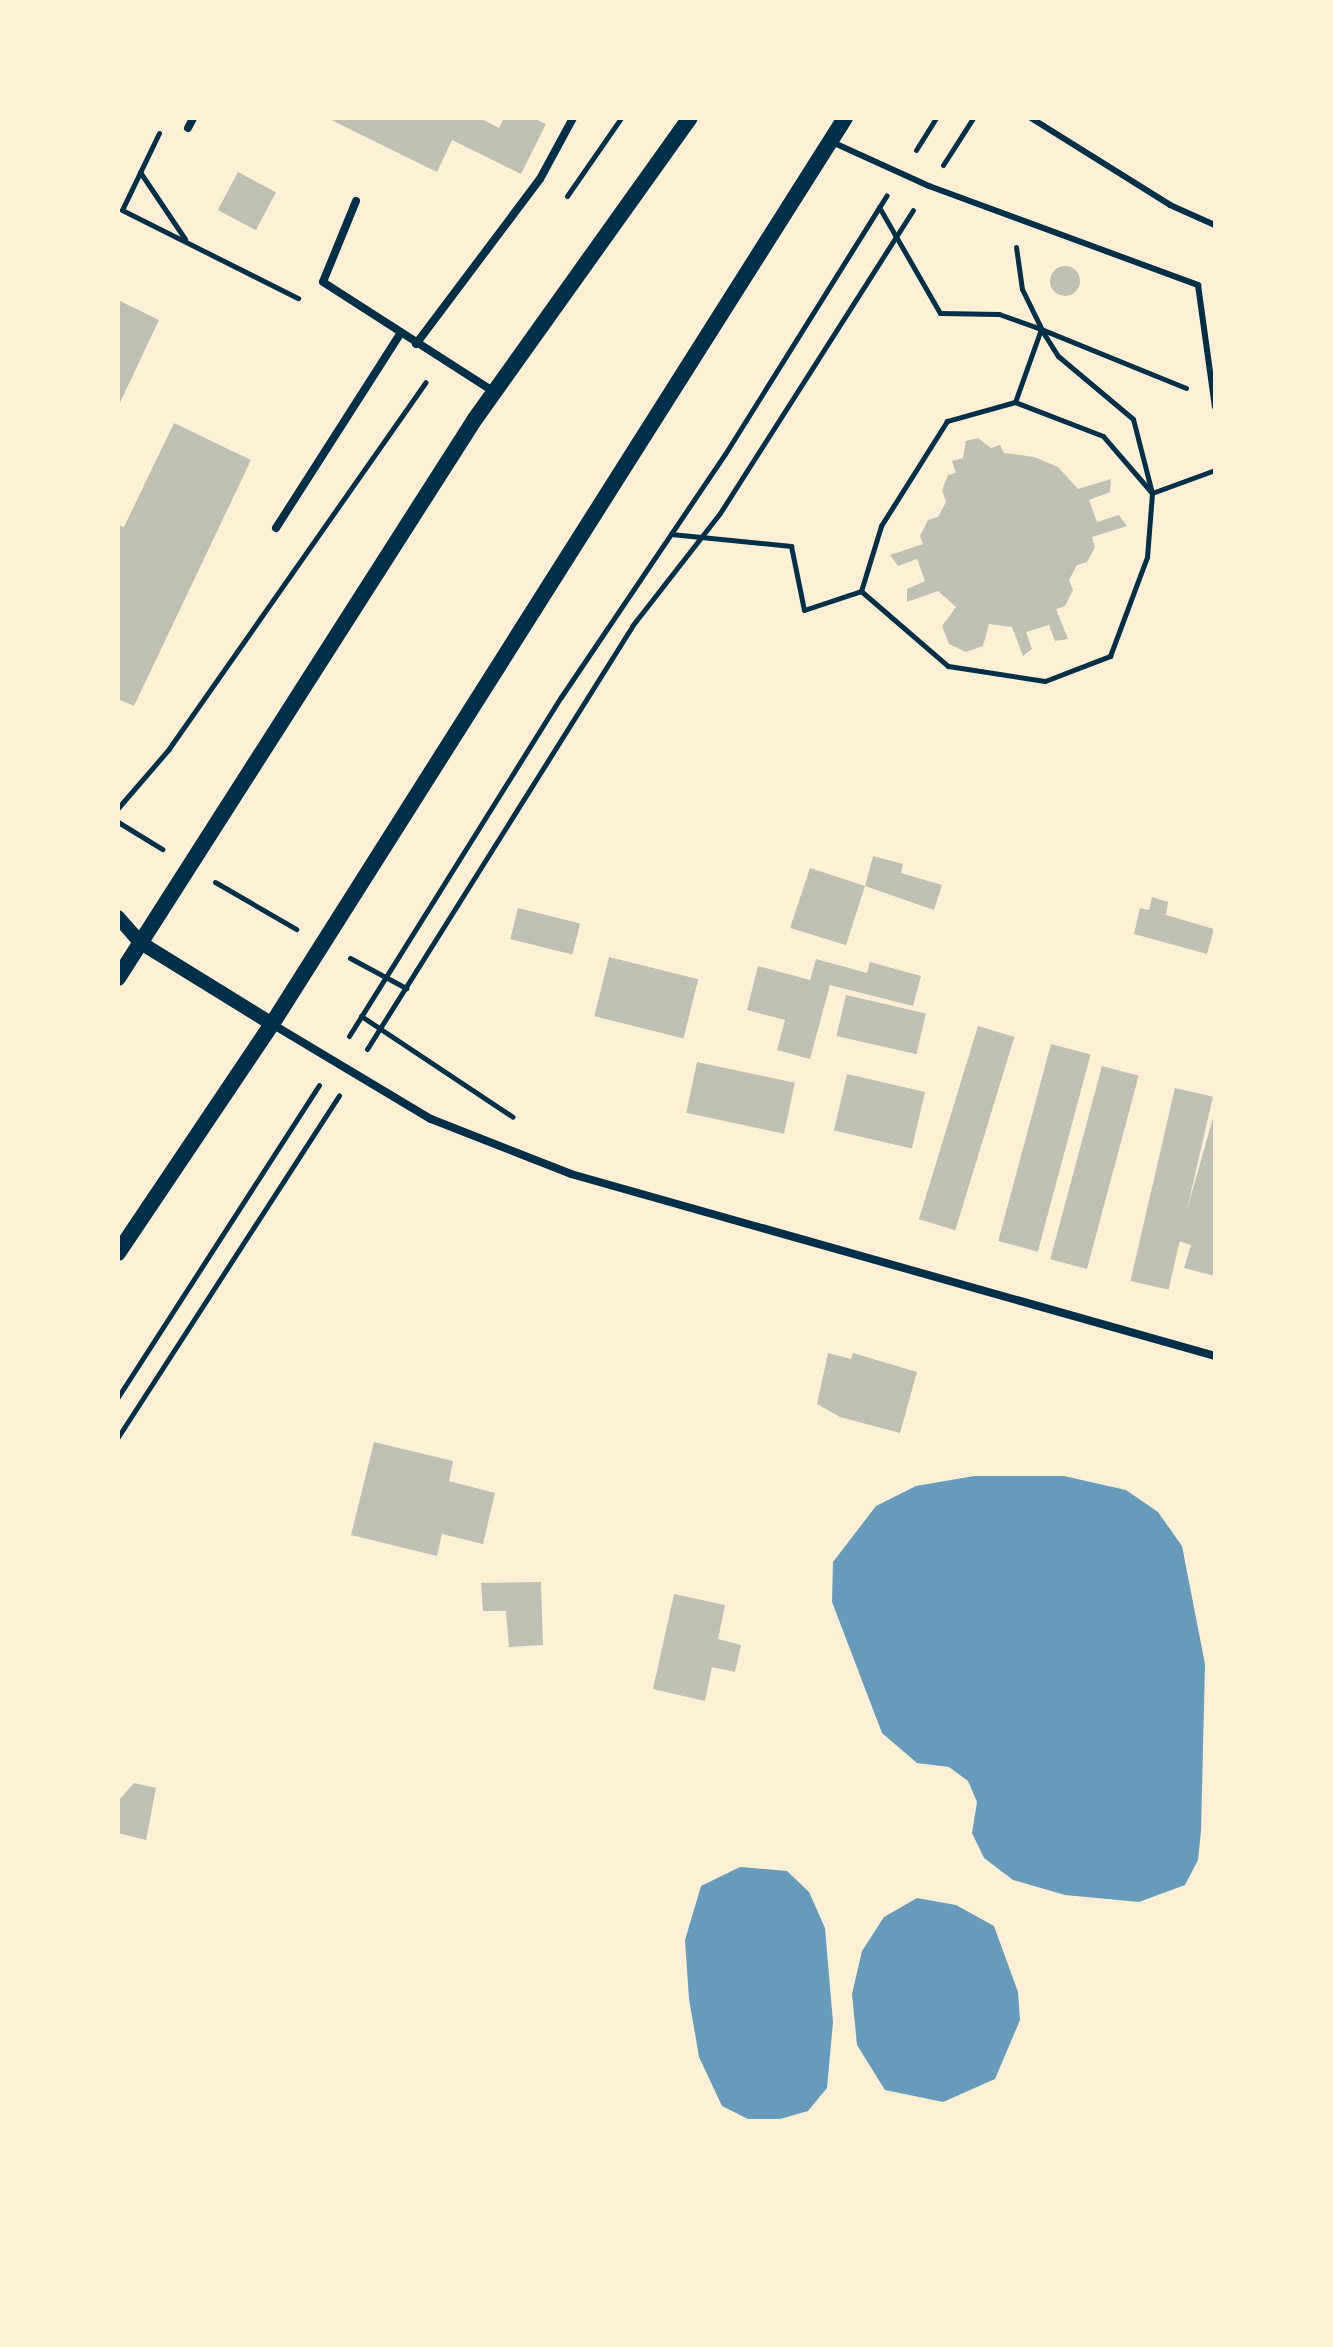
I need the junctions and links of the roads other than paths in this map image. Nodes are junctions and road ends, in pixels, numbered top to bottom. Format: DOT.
graph roads {
  1 [pos="193,118"];
  2 [pos="573,118"];
  3 [pos="690,118"];
  4 [pos="845,118"];
  5 [pos="1031,118"];
  6 [pos="188,128"];
  7 [pos="830,142"];
  8 [pos="356,201"];
  9 [pos="1215,225"];
  10 [pos="400,334"];
  11 [pos="416,344"];
  12 [pos="493,391"];
  13 [pos="1215,407"];
  14 [pos="276,528"];
  15 [pos="118,917"];
  16 [pos="118,939"];
  17 [pos="141,943"];
  18 [pos="118,978"];
  19 [pos="272,1024"];
  20 [pos="118,1253"];
  21 [pos="1215,1356"];
  1 -- 6 [label="street"];
  2 -- 11 [label="street"];
  3 -- 12 [label="main road"];
  4 -- 7 [label="main road"];
  5 -- 9 [label="lane"];
  7 -- 13 [label="lane"];
  7 -- 19 [label="main road"];
  8 -- 10 [label="street"];
  10 -- 11 [label="street"];
  10 -- 14 [label="street"];
  11 -- 12 [label="street"];
  12 -- 17 [label="main road"];
  15 -- 17 [label="street"];
  16 -- 17 [label="street"];
  17 -- 18 [label="main road"];
  17 -- 19 [label="street"];
  19 -- 20 [label="main road"];
  19 -- 21 [label="street"];
}
